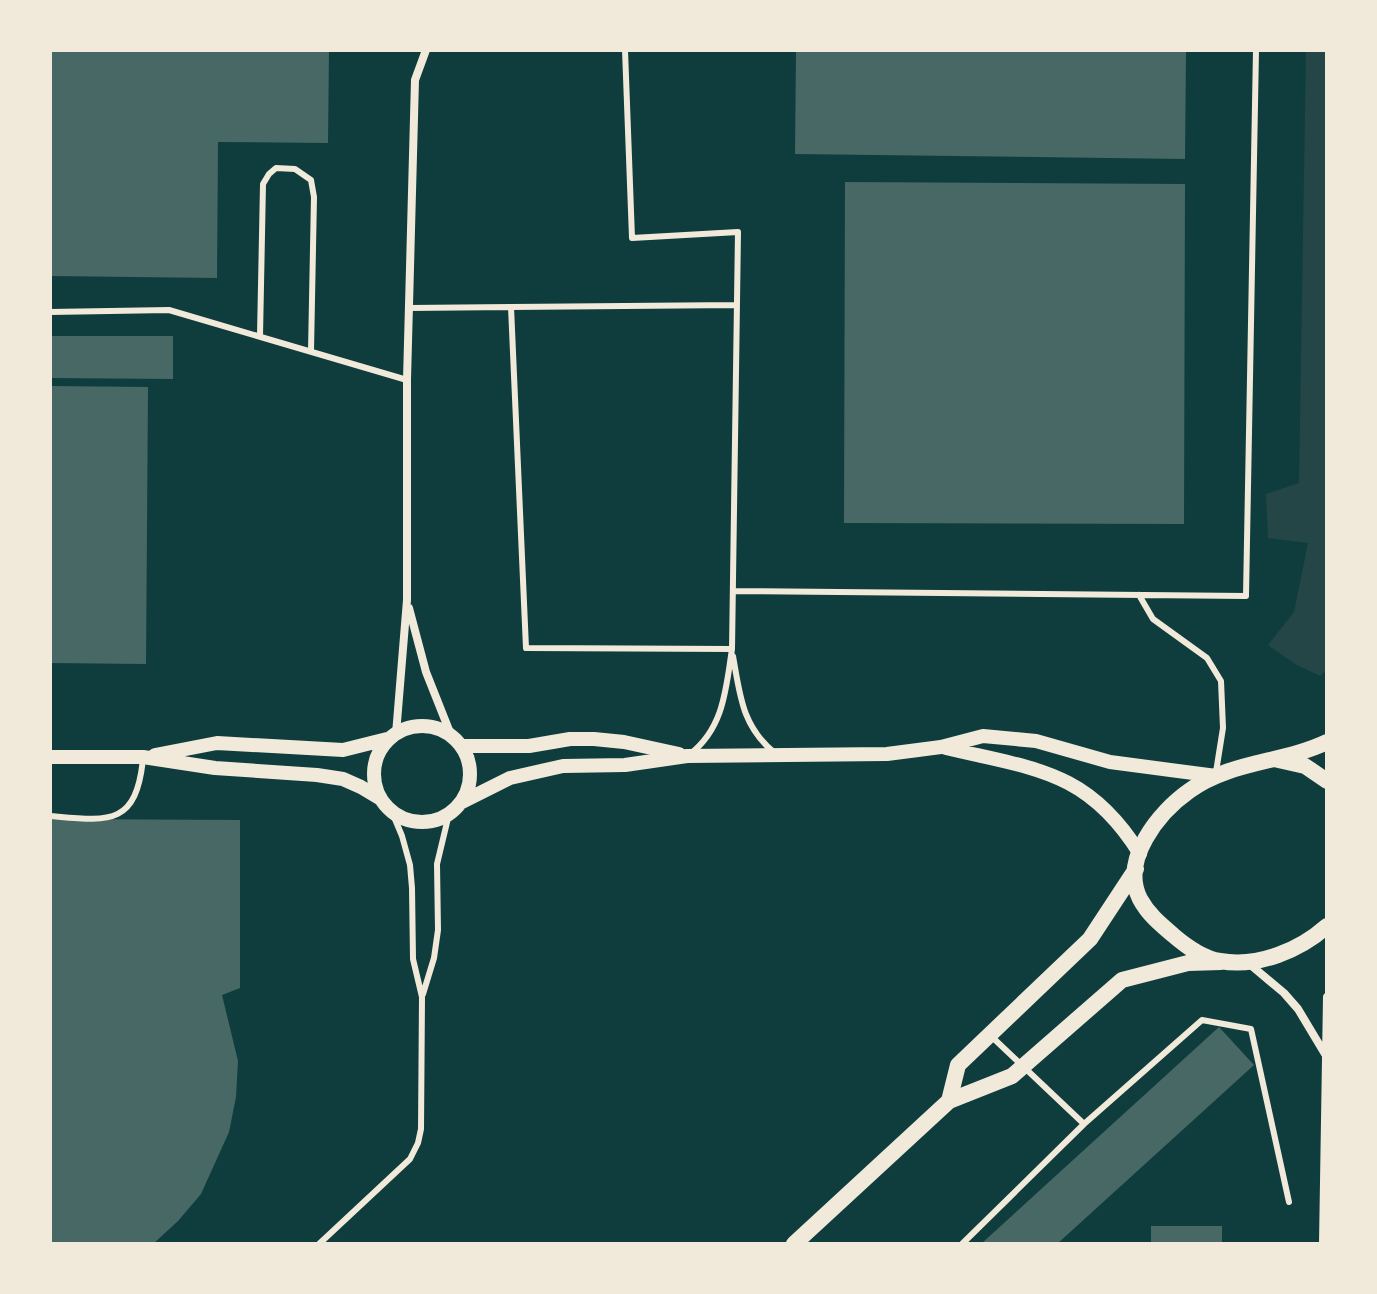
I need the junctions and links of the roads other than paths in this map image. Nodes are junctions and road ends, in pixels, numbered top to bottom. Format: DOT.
graph roads {
  1 [pos="426,50"];
  2 [pos="625,50"];
  3 [pos="1256,50"];
  4 [pos="737,305"];
  5 [pos="511,307"];
  6 [pos="409,308"];
  7 [pos="50,312"];
  8 [pos="260,336"];
  9 [pos="311,351"];
  10 [pos="407,380"];
  11 [pos="733,591"];
  12 [pos="1139,595"];
  13 [pos="407,600"];
  14 [pos="732,649"];
  15 [pos="392,736"];
  16 [pos="456,740"];
  17 [pos="1327,742"];
  18 [pos="941,747"];
  19 [pos="687,756"];
  20 [pos="779,756"];
  21 [pos="50,757"];
  22 [pos="143,757"];
  23 [pos="1273,759"];
  24 [pos="1216,776"];
  25 [pos="1327,781"];
  26 [pos="381,799"];
  27 [pos="454,809"];
  28 [pos="392,812"];
  29 [pos="50,816"];
  30 [pos="1138,862"];
  31 [pos="1327,926"];
  32 [pos="1246,961"];
  33 [pos="1221,962"];
  34 [pos="422,997"];
  35 [pos="1327,997"];
  36 [pos="990,1035"];
  37 [pos="1325,1055"];
  38 [pos="1023,1066"];
  39 [pos="949,1101"];
  40 [pos="1084,1124"];
  41 [pos="1289,1202"];
  42 [pos="1325,1204"];
  43 [pos="319,1244"];
  44 [pos="794,1244"];
  45 [pos="962,1244"];
  46 [pos="1323,1244"];
  1 -- 6 [label="street"];
  2 -- 4 [label="lane"];
  3 -- 12 [label="lane"];
  4 -- 5 [label="lane"];
  4 -- 11 [label="lane"];
  5 -- 6 [label="lane"];
  5 -- 14 [label="lane"];
  6 -- 10 [label="street"];
  7 -- 8 [label="lane"];
  8 -- 9 [label="lane"];
  8 -- 9 [label="lane"];
  9 -- 10 [label="lane"];
  10 -- 13 [label="street"];
  11 -- 12 [label="lane"];
  11 -- 14 [label="lane"];
  12 -- 24 [label="lane"];
  13 -- 15 [label="street"];
  13 -- 16 [label="street"];
  14 -- 19 [label="lane"];
  14 -- 20 [label="lane"];
  15 -- 16 [label="street"];
  15 -- 22 [label="street"];
  15 -- 26 [label="street"];
  16 -- 19 [label="street"];
  16 -- 27 [label="street"];
  17 -- 23 [label="main road"];
  18 -- 20 [label="street"];
  18 -- 24 [label="street"];
  18 -- 30 [label="street"];
  19 -- 20 [label="street"];
  19 -- 27 [label="street"];
  21 -- 22 [label="street"];
  22 -- 26 [label="street"];
  22 -- 29 [label="lane"];
  23 -- 24 [label="main road"];
  23 -- 25 [label="main road"];
  24 -- 30 [label="main road"];
  26 -- 28 [label="street"];
  27 -- 28 [label="street"];
  27 -- 34 [label="lane"];
  28 -- 34 [label="lane"];
  30 -- 33 [label="main road"];
  30 -- 36 [label="main road"];
  31 -- 32 [label="main road"];
  32 -- 33 [label="main road"];
  32 -- 37 [label="street"];
  33 -- 38 [label="main road"];
  34 -- 43 [label="lane"];
  35 -- 37 [label="street"];
  36 -- 38 [label="lane"];
  36 -- 39 [label="main road"];
  37 -- 42 [label="street"];
  38 -- 39 [label="main road"];
  38 -- 40 [label="lane"];
  39 -- 44 [label="main road"];
  40 -- 41 [label="lane"];
  40 -- 45 [label="lane"];
  42 -- 46 [label="street"];
}
